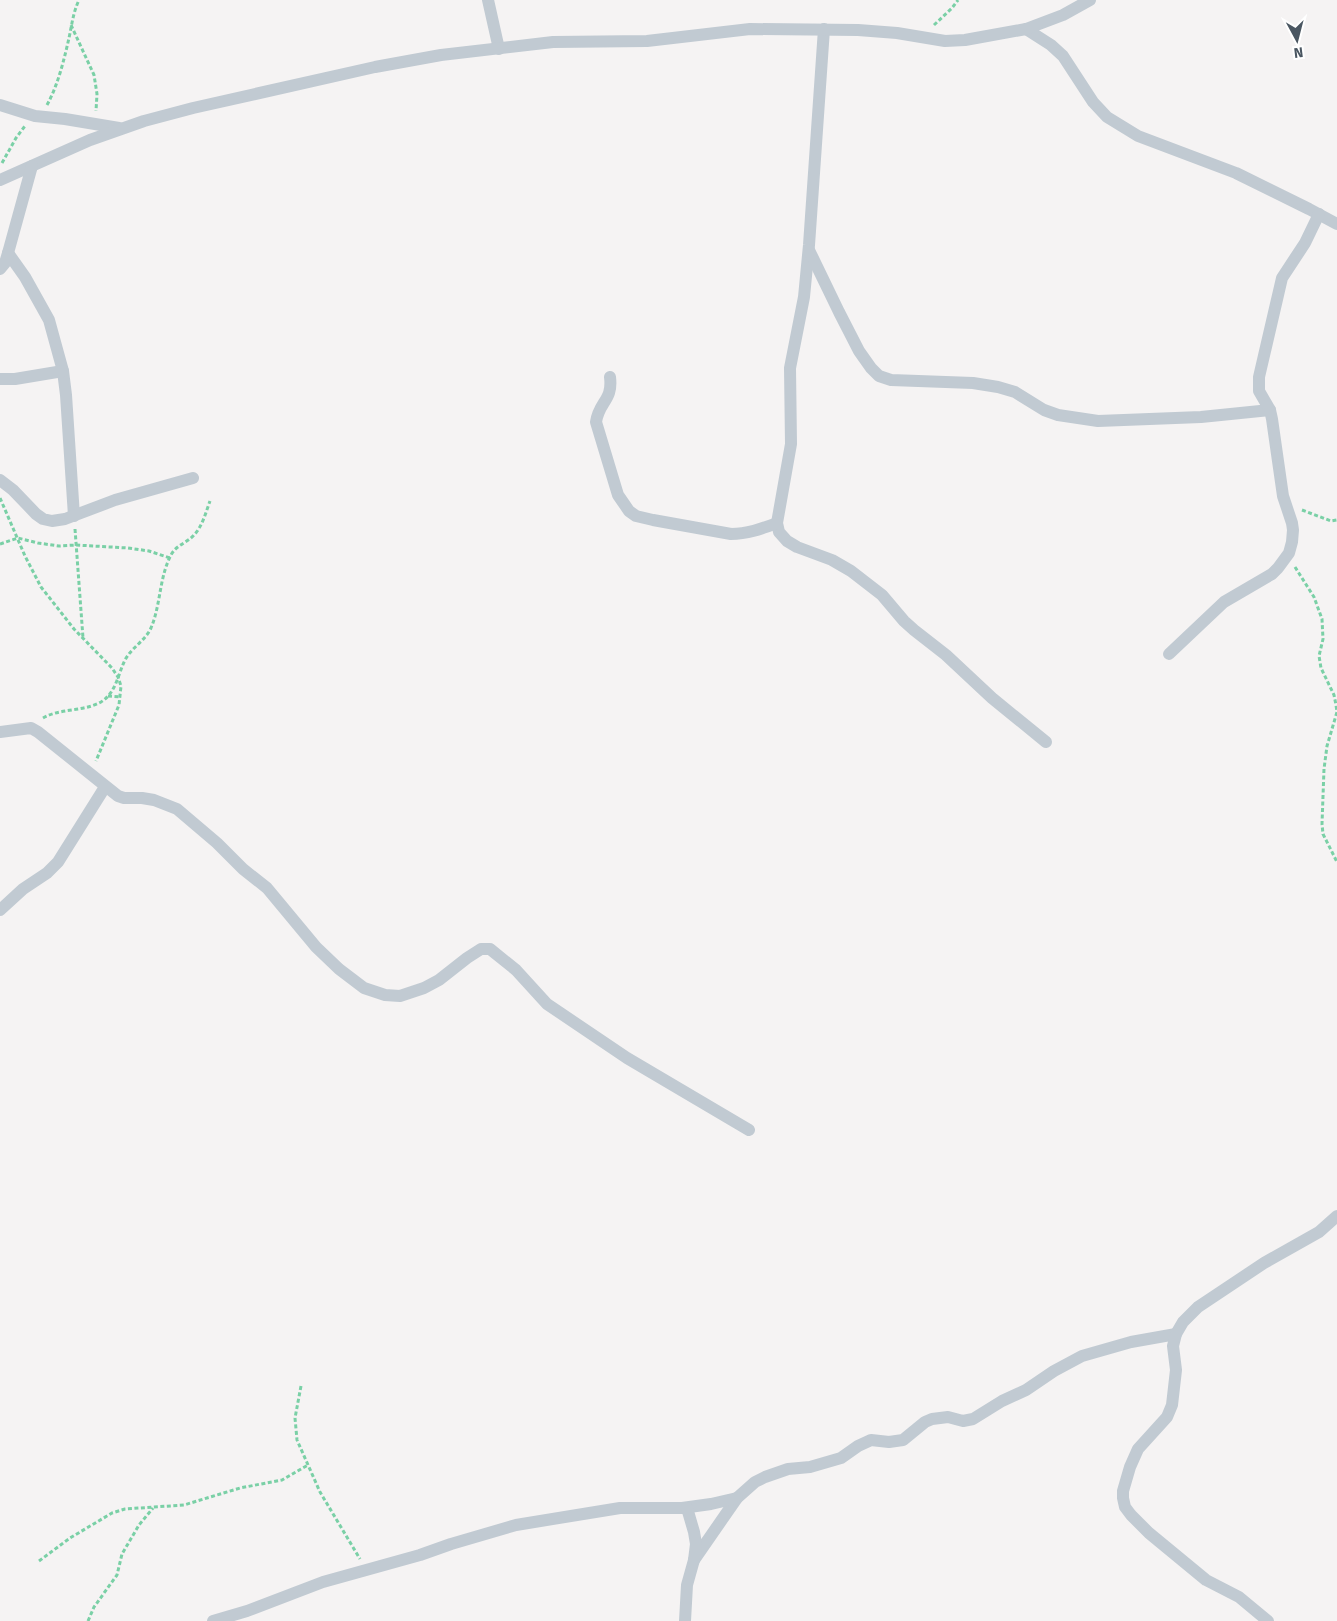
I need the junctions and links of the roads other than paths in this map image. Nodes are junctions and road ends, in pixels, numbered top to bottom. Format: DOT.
graph roads {
  1 [pos="488,0"];
  2 [pos="1090,0"];
  3 [pos="824,29"];
  4 [pos="1026,29"];
  5 [pos="499,49"];
  6 [pos="0,105"];
  7 [pos="121,129"];
  8 [pos="32,166"];
  9 [pos="0,180"];
  10 [pos="1319,214"];
  11 [pos="1337,224"];
  12 [pos="809,249"];
  13 [pos="8,253"];
  14 [pos="0,269"];
  15 [pos="62,371"];
  16 [pos="610,377"];
  17 [pos="0,379"];
  18 [pos="1270,410"];
  19 [pos="193,478"];
  20 [pos="0,480"];
  21 [pos="74,516"];
  22 [pos="777,523"];
  23 [pos="1169,654"];
  24 [pos="0,732"];
  25 [pos="1046,742"];
  26 [pos="105,787"];
  27 [pos="0,910"];
  28 [pos="749,1130"];
  29 [pos="1337,1216"];
  30 [pos="1176,1334"];
  31 [pos="737,1498"];
  32 [pos="687,1508"];
  33 [pos="694,1560"];
  34 [pos="213,1621"];
  35 [pos="685,1621"];
  36 [pos="1268,1621"];
  1 -- 5 [label="street"];
  2 -- 4 [label="street"];
  3 -- 4 [label="street"];
  3 -- 5 [label="street"];
  3 -- 12 [label="street"];
  4 -- 10 [label="street"];
  5 -- 7 [label="street"];
  6 -- 7 [label="street"];
  7 -- 8 [label="street"];
  8 -- 9 [label="street"];
  8 -- 13 [label="street"];
  10 -- 11 [label="street"];
  10 -- 18 [label="street"];
  12 -- 18 [label="street"];
  12 -- 22 [label="street"];
  13 -- 14 [label="street"];
  13 -- 15 [label="street"];
  15 -- 17 [label="street"];
  15 -- 21 [label="street"];
  16 -- 22 [label="street"];
  18 -- 23 [label="street"];
  19 -- 21 [label="street"];
  20 -- 21 [label="street"];
  22 -- 25 [label="street"];
  24 -- 26 [label="street"];
  26 -- 27 [label="street"];
  26 -- 28 [label="street"];
  29 -- 30 [label="street"];
  30 -- 31 [label="street"];
  30 -- 36 [label="street"];
  31 -- 32 [label="street"];
  31 -- 33 [label="street"];
  32 -- 33 [label="street"];
  32 -- 34 [label="street"];
  33 -- 35 [label="street"];
}
